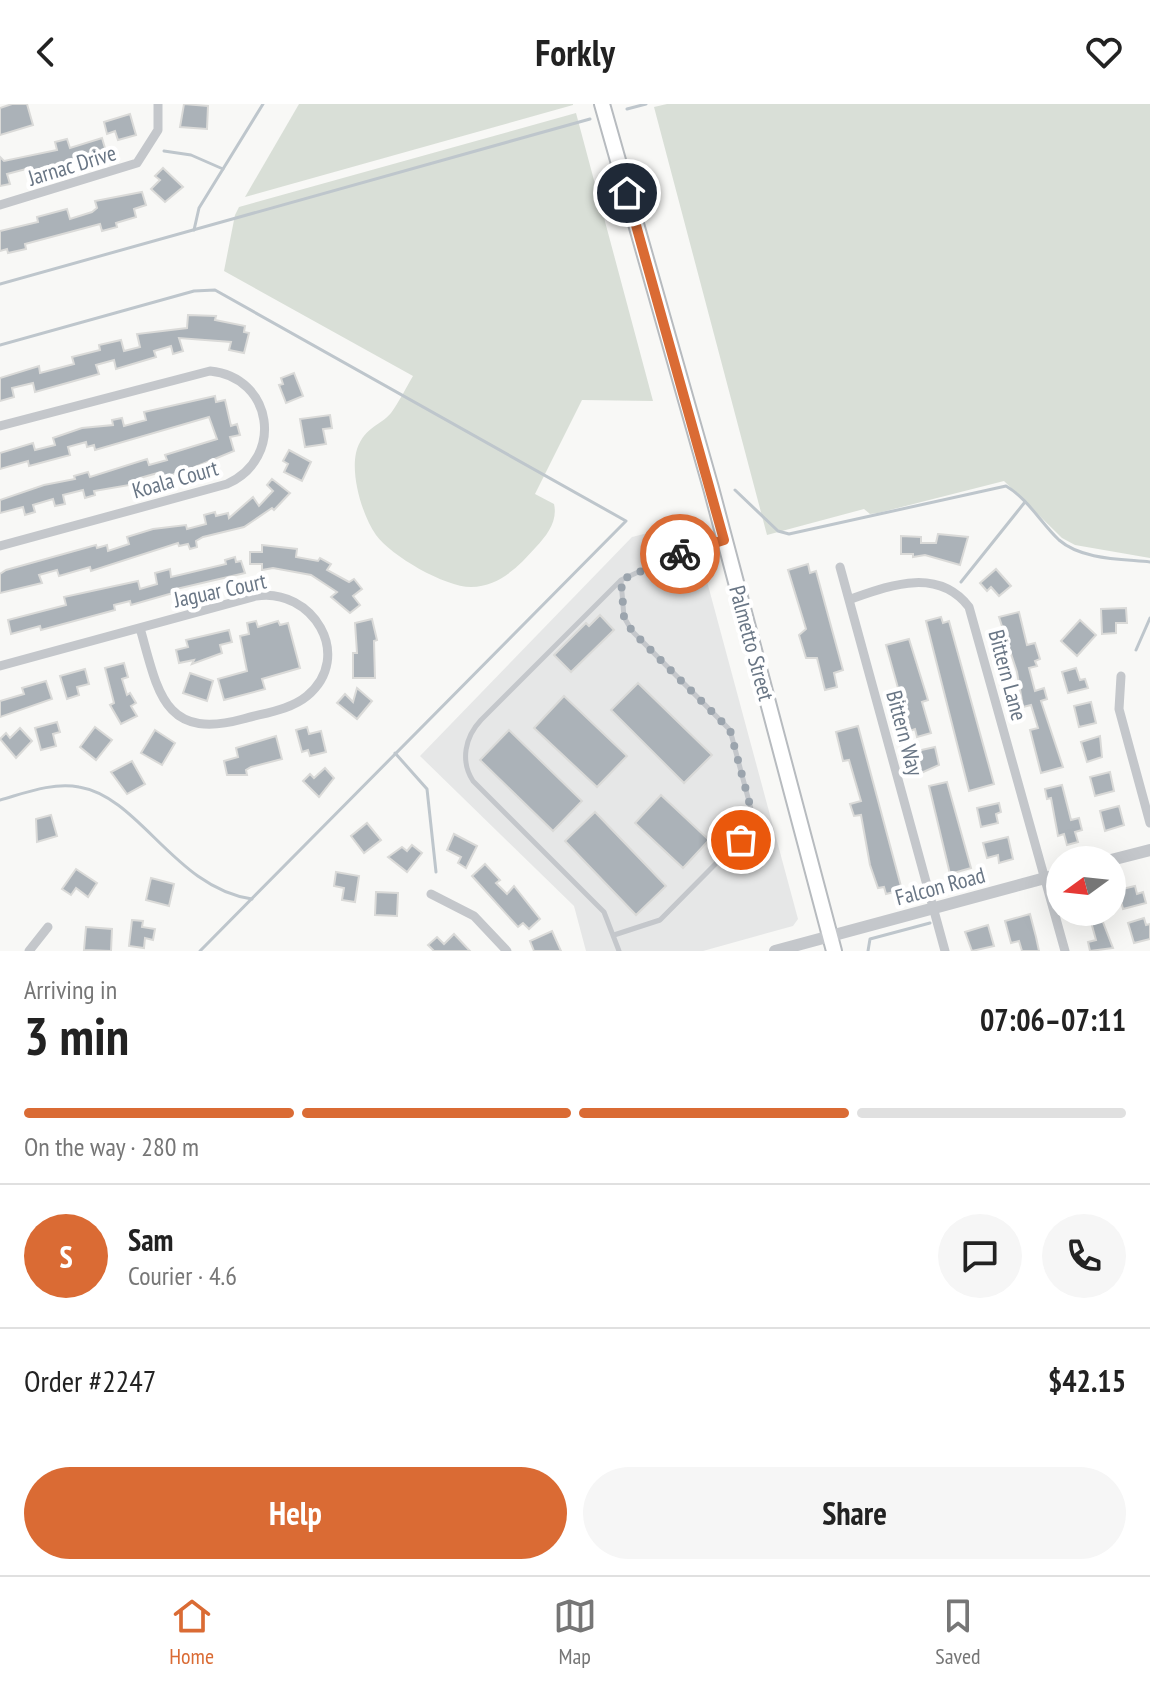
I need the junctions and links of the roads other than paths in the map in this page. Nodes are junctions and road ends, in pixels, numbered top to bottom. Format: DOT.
graph roads {
  1 [pos="158,104"];
  2 [pos="602,104"];
  3 [pos="0,205"];
  4 [pos="0,426"];
  5 [pos="724,540"];
  6 [pos="0,546"];
  7 [pos="840,567"];
  8 [pos="621,580"];
  9 [pos="851,599"];
  10 [pos="140,628"];
  11 [pos="0,666"];
  12 [pos="1121,676"];
  13 [pos="1150,823"];
  14 [pos="1150,850"];
  15 [pos="1126,856"];
  16 [pos="1045,878"];
  17 [pos="431,894"];
  18 [pos="933,908"];
  19 [pos="48,927"];
  20 [pos="614,935"];
  21 [pos="832,944"];
  22 [pos="29,951"];
  23 [pos="507,951"];
  24 [pos="619,951"];
  25 [pos="775,951"];
  26 [pos="945,951"];
  27 [pos="1065,951"];
  1 -- 3 [label="street, Jarnac Drive"];
  2 -- 5 [label="main road, Palmetto Street"];
  4 -- 6 [label="street, Koala Court"];
  5 -- 8 [label="lane"];
  5 -- 21 [label="main road, Palmetto Street"];
  7 -- 9 [label="street, Bittern Way"];
  8 -- 20 [label="lane"];
  8 -- 20 [label="lane"];
  9 -- 16 [label="street, Bittern Lane"];
  9 -- 18 [label="street, Bittern Way"];
  10 -- 10 [label="street, Jaguar Court"];
  10 -- 11 [label="street, Jaguar Court"];
  12 -- 13 [label="street"];
  14 -- 15 [label="street"];
  16 -- 18 [label="street, Falcon Road"];
  16 -- 27 [label="street, Bittern Lane"];
  17 -- 23 [label="street"];
  18 -- 21 [label="street, Falcon Road"];
  18 -- 26 [label="street, Bittern Way"];
  19 -- 22 [label="street"];
  20 -- 24 [label="lane"];
  21 -- 25 [label="street, Falcon Road"];
}
